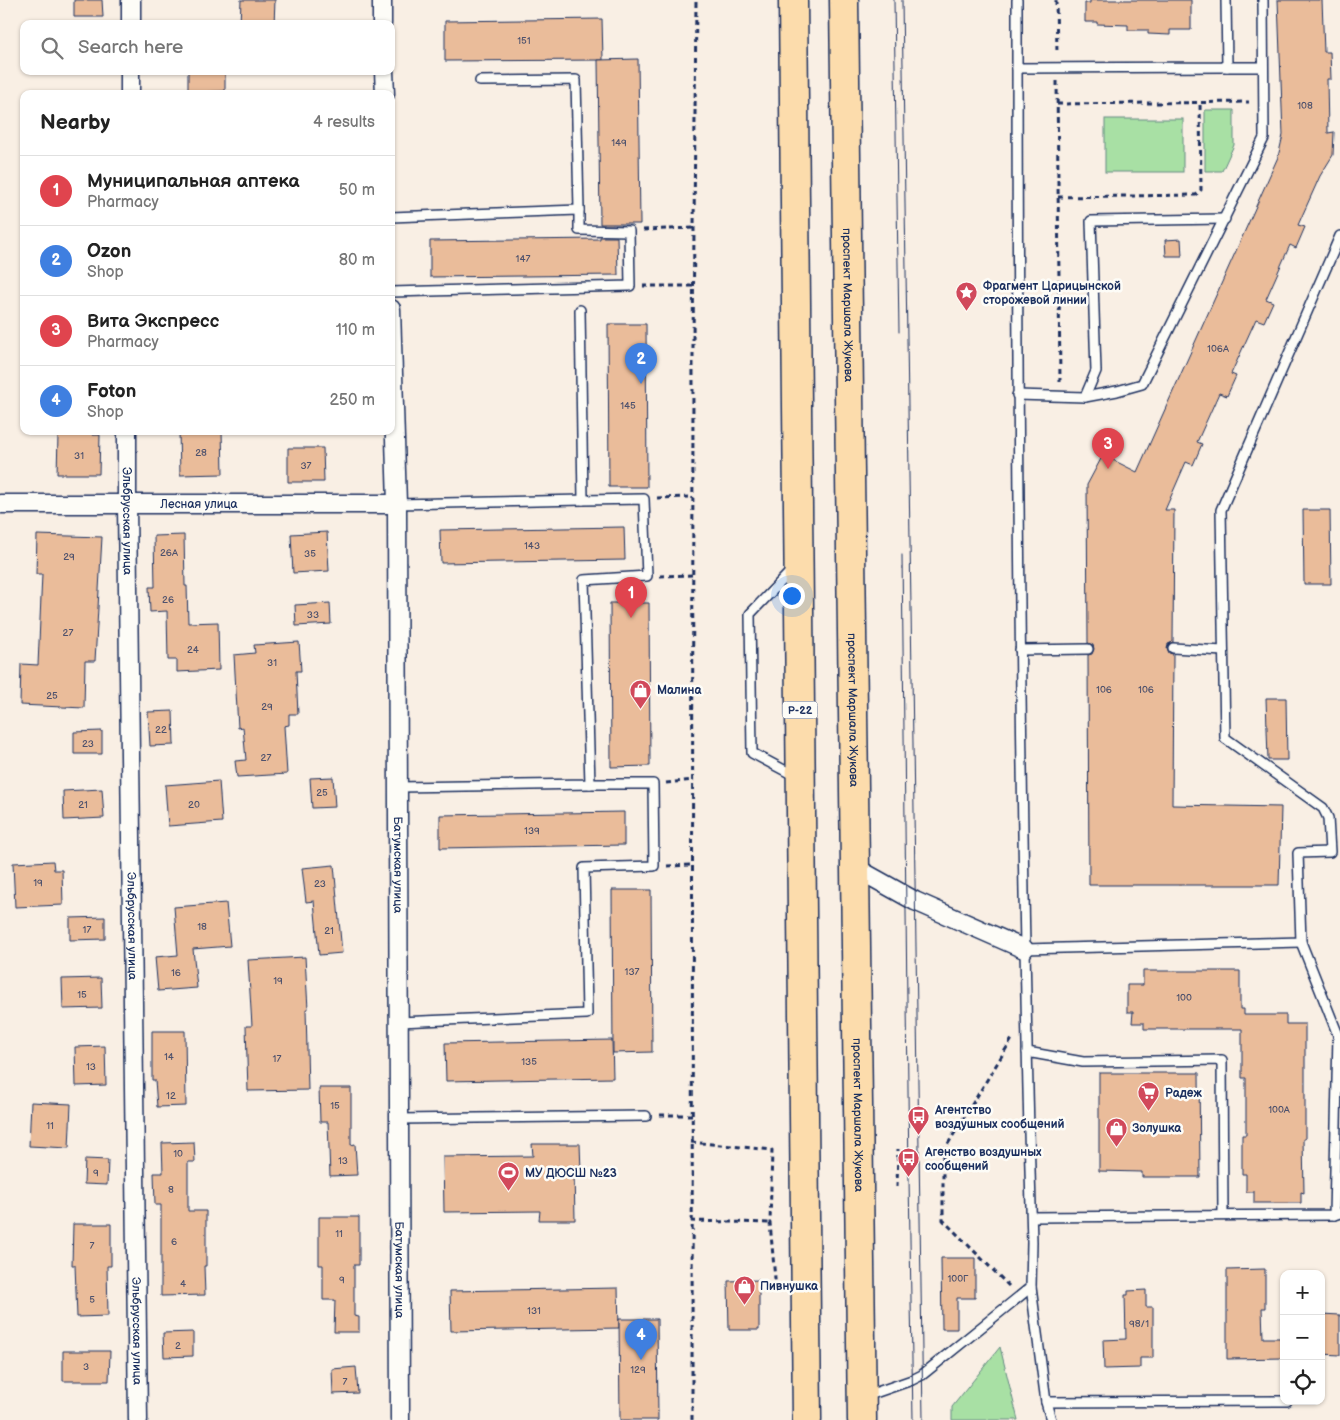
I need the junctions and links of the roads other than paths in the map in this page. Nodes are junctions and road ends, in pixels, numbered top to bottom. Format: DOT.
graph roads {
  1 [pos="131,0"];
  2 [pos="382,0"];
  3 [pos="793,0"];
  4 [pos="844,0"];
  5 [pos="1017,0"];
  6 [pos="1226,0"];
  7 [pos="1263,0"];
  8 [pos="131,20"];
  9 [pos="382,20"];
  10 [pos="1227,67"];
  11 [pos="1264,67"];
  12 [pos="1017,68"];
  13 [pos="130,75"];
  14 [pos="384,75"];
  15 [pos="480,81"];
  16 [pos="130,90"];
  17 [pos="385,90"];
  18 [pos="579,210"];
  19 [pos="395,217"];
  20 [pos="1225,219"];
  21 [pos="1340,236"];
  22 [pos="395,292"];
  23 [pos="580,310"];
  24 [pos="1017,396"];
  25 [pos="1085,397"];
  26 [pos="127,435"];
  27 [pos="395,435"];
  28 [pos="583,500"];
  29 [pos="0,504"];
  30 [pos="397,504"];
  31 [pos="127,505"];
  32 [pos="799,564"];
  33 [pos="1173,648"];
  34 [pos="1088,649"];
  35 [pos="1020,650"];
  36 [pos="1222,651"];
  37 [pos="801,780"];
  38 [pos="590,784"];
  39 [pos="398,787"];
  40 [pos="854,867"];
  41 [pos="1301,942"];
  42 [pos="1024,949"];
  43 [pos="399,1022"];
  44 [pos="1027,1052"];
  45 [pos="646,1116"];
  46 [pos="399,1119"];
  47 [pos="1337,1214"];
  48 [pos="1223,1215"];
  49 [pos="1032,1217"];
  50 [pos="1031,1288"];
  51 [pos="1280,1401"];
  52 [pos="1046,1402"];
  53 [pos="862,1409"];
  54 [pos="138,1420"];
  55 [pos="400,1420"];
  56 [pos="807,1420"];
  57 [pos="1051,1420"];
  1 -- 8 [label="street"];
  2 -- 9 [label="street"];
  3 -- 32 [label="highway, Р-22"];
  4 -- 40 [label="highway, проспект Маршала Жукова"];
  5 -- 12 [label="lane"];
  6 -- 10 [label="lane"];
  7 -- 11 [label="lane"];
  10 -- 11 [label="lane"];
  10 -- 12 [label="lane"];
  11 -- 20 [label="lane"];
  12 -- 24 [label="lane"];
  13 -- 16 [label="street"];
  14 -- 17 [label="street"];
  15 -- 18 [label="lane"];
  18 -- 19 [label="lane"];
  18 -- 22 [label="lane"];
  20 -- 25 [label="lane"];
  20 -- 25 [label="lane"];
  21 -- 36 [label="lane"];
  23 -- 28 [label="lane"];
  24 -- 25 [label="lane"];
  24 -- 35 [label="lane"];
  26 -- 31 [label="street, Эльбрусская улица"];
  27 -- 30 [label="street, Батумская улица"];
  28 -- 30 [label="lane"];
  28 -- 38 [label="lane"];
  29 -- 31 [label="street, Лесная улица"];
  30 -- 31 [label="street, Лесная улица"];
  30 -- 39 [label="street, Батумская улица"];
  31 -- 54 [label="street, Эльбрусская улица"];
  32 -- 37 [label="highway, Р-22"];
  32 -- 37 [label="lane"];
  33 -- 36 [label="lane"];
  34 -- 35 [label="lane"];
  35 -- 42 [label="lane"];
  36 -- 41 [label="lane"];
  37 -- 56 [label="highway, Р-22"];
  38 -- 39 [label="lane"];
  38 -- 43 [label="lane"];
  39 -- 43 [label="street, Батумская улица"];
  40 -- 42 [label="street"];
  40 -- 53 [label="highway, проспект Маршала Жукова"];
  41 -- 42 [label="lane"];
  41 -- 47 [label="lane"];
  42 -- 44 [label="lane"];
  43 -- 46 [label="street, Батумская улица"];
  44 -- 48 [label="lane"];
  44 -- 49 [label="lane"];
  45 -- 46 [label="lane"];
  46 -- 55 [label="street, Батумская улица"];
  47 -- 48 [label="lane"];
  48 -- 49 [label="lane"];
  49 -- 50 [label="lane"];
  50 -- 52 [label="lane"];
  50 -- 53 [label="lane"];
  51 -- 52 [label="lane"];
  52 -- 57 [label="lane"];
}
